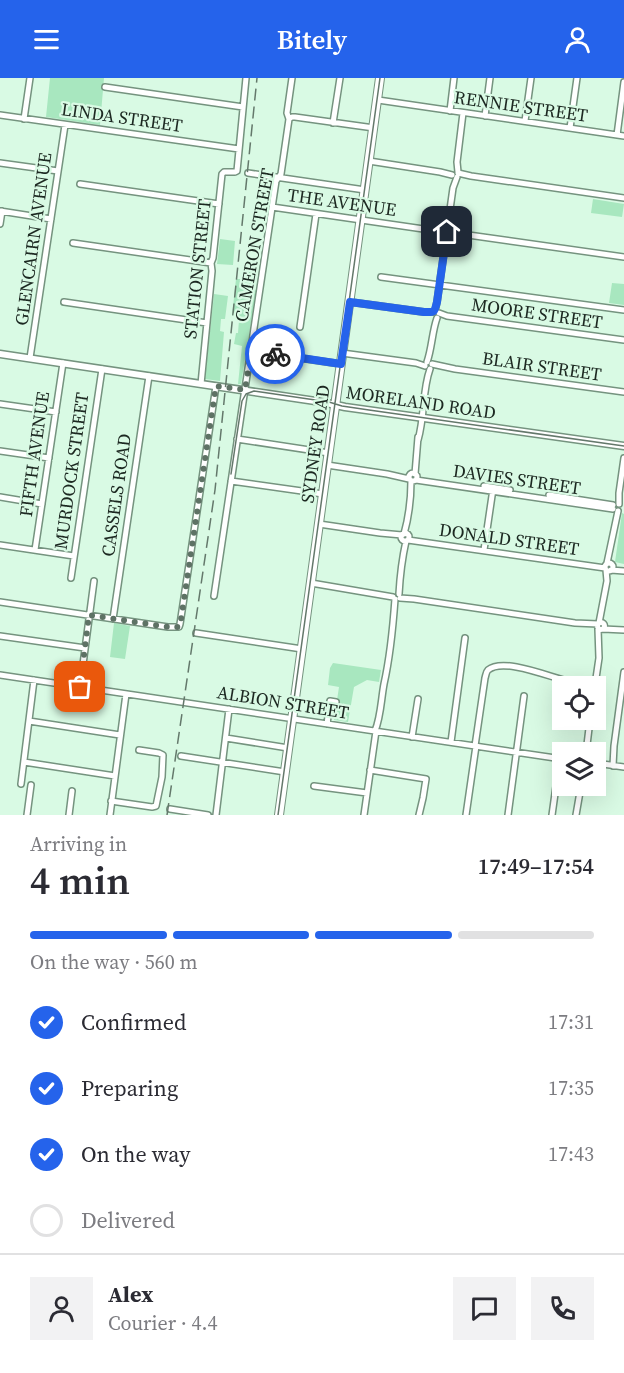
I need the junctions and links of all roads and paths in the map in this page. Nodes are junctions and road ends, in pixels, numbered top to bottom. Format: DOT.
graph roads {
  1 [pos="30,78"];
  2 [pos="246,78"];
  3 [pos="292,78"];
  4 [pos="340,78"];
  5 [pos="380,78"];
  6 [pos="454,78"];
  7 [pos="490,78"];
  8 [pos="531,78"];
  9 [pos="577,78"];
  10 [pos="624,82"];
  11 [pos="105,87"];
  12 [pos="378,100"];
  13 [pos="243,107"];
  14 [pos="450,111"];
  15 [pos="464,112"];
  16 [pos="0,115"];
  17 [pos="484,116"];
  18 [pos="24,119"];
  19 [pos="289,119"];
  20 [pos="525,122"];
  21 [pos="333,123"];
  22 [pos="65,125"];
  23 [pos="374,128"];
  24 [pos="570,128"];
  25 [pos="616,135"];
  26 [pos="624,136"];
  27 [pos="239,149"];
  28 [pos="369,161"];
  29 [pos="0,163"];
  30 [pos="58,171"];
  31 [pos="248,173"];
  32 [pos="455,174"];
  33 [pos="279,177"];
  34 [pos="80,184"];
  35 [pos="365,190"];
  36 [pos="624,198"];
  37 [pos="219,204"];
  38 [pos="272,207"];
  39 [pos="1,211"];
  40 [pos="316,214"];
  41 [pos="51,219"];
  42 [pos="361,220"];
  43 [pos="0,224"];
  44 [pos="446,232"];
  45 [pos="72,243"];
  46 [pos="624,256"];
  47 [pos="211,263"];
  48 [pos="381,277"];
  49 [pos="440,285"];
  50 [pos="64,302"];
  51 [pos="350,302"];
  52 [pos="624,310"];
  53 [pos="436,314"];
  54 [pos="207,323"];
  55 [pos="300,327"];
  56 [pos="624,341"];
  57 [pos="251,351"];
  58 [pos="342,353"];
  59 [pos="0,354"];
  60 [pos="30,358"];
  61 [pos="63,363"];
  62 [pos="341,364"];
  63 [pos="429,365"];
  64 [pos="102,369"];
  65 [pos="149,376"];
  66 [pos="201,384"];
  67 [pos="216,386"];
  68 [pos="245,390"];
  69 [pos="624,393"];
  70 [pos="0,404"];
  71 [pos="335,405"];
  72 [pos="56,412"];
  73 [pos="420,418"];
  74 [pos="237,439"];
  75 [pos="624,446"];
  76 [pos="0,451"];
  77 [pos="328,453"];
  78 [pos="49,458"];
  79 [pos="624,458"];
  80 [pos="327,465"];
  81 [pos="413,477"];
  82 [pos="231,481"];
  83 [pos="493,489"];
  84 [pos="323,494"];
  85 [pos="0,497"];
  86 [pos="42,504"];
  87 [pos="618,507"];
  88 [pos="319,524"];
  89 [pos="405,537"];
  90 [pos="0,545"];
  91 [pos="484,549"];
  92 [pos="35,550"];
  93 [pos="74,556"];
  94 [pos="609,567"];
  95 [pos="624,569"];
  96 [pos="71,578"];
  97 [pos="94,582"];
  98 [pos="311,583"];
  99 [pos="214,596"];
  100 [pos="397,596"];
  101 [pos="0,602"];
  102 [pos="89,615"];
  103 [pos="113,619"];
  104 [pos="601,626"];
  105 [pos="624,630"];
  106 [pos="196,633"];
  107 [pos="0,636"];
  108 [pos="465,638"];
  109 [pos="85,648"];
  110 [pos="302,649"];
  111 [pos="624,672"];
  112 [pos="0,675"];
  113 [pos="596,676"];
  114 [pos="552,677"];
  115 [pos="34,680"];
  116 [pos="80,687"];
  117 [pos="126,693"];
  118 [pos="524,696"];
  119 [pos="418,699"];
  120 [pos="336,702"];
  121 [pos="229,709"];
  122 [pos="292,718"];
  123 [pos="29,721"];
  124 [pos="327,724"];
  125 [pos="376,731"];
  126 [pos="120,735"];
  127 [pos="412,736"];
  128 [pos="226,738"];
  129 [pos="451,742"];
  130 [pos="475,746"];
  131 [pos="288,748"];
  132 [pos="139,750"];
  133 [pos="517,752"];
  134 [pos="181,756"];
  135 [pos="552,757"];
  136 [pos="24,762"];
  137 [pos="223,763"];
  138 [pos="606,765"];
  139 [pos="613,766"];
  140 [pos="624,767"];
  141 [pos="370,770"];
  142 [pos="285,772"];
  143 [pos="115,776"];
  144 [pos="21,784"];
  145 [pos="32,785"];
  146 [pos="314,786"];
  147 [pos="72,791"];
  148 [pos="367,793"];
  149 [pos="555,796"];
  150 [pos="579,796"];
  151 [pos="111,801"];
  152 [pos="170,810"];
  153 [pos="27,815"];
  154 [pos="69,815"];
  155 [pos="110,815"];
  156 [pos="208,815"];
  157 [pos="216,815"];
  158 [pos="279,815"];
  159 [pos="364,815"];
  160 [pos="418,815"];
  161 [pos="466,815"];
  162 [pos="508,815"];
  163 [pos="552,815"];
  164 [pos="576,815"];
  1 -- 18 [label="street"];
  2 -- 13 [label="street"];
  3 -- 19 [label="street, CAMERON STREET"];
  4 -- 21 [label="street"];
  5 -- 12 [label="highway, SYDNEY ROAD"];
  6 -- 14 [label="street"];
  7 -- 17 [label="street"];
  8 -- 20 [label="street"];
  9 -- 24 [label="street"];
  10 -- 25 [label="street"];
  11 -- 13 [label="street"];
  12 -- 14 [label="street, RENNIE STREET"];
  12 -- 23 [label="highway, SYDNEY ROAD"];
  13 -- 27 [label="street"];
  14 -- 15 [label="street, RENNIE STREET"];
  15 -- 17 [label="street, RENNIE STREET"];
  15 -- 32 [label="street"];
  16 -- 18 [label="street, LINDA STREET"];
  17 -- 20 [label="street, RENNIE STREET"];
  18 -- 22 [label="street, LINDA STREET"];
  19 -- 21 [label="street"];
  19 -- 33 [label="street, CAMERON STREET"];
  20 -- 24 [label="street, RENNIE STREET"];
  21 -- 23 [label="street"];
  22 -- 27 [label="street, LINDA STREET"];
  22 -- 30 [label="street, GLENCAIRN AVENUE"];
  23 -- 28 [label="highway, SYDNEY ROAD"];
  24 -- 25 [label="street, RENNIE STREET"];
  25 -- 26 [label="street, RENNIE STREET"];
  27 -- 37 [label="street, STATION STREET"];
  28 -- 32 [label="street"];
  28 -- 35 [label="highway, SYDNEY ROAD"];
  29 -- 30 [label="street"];
  30 -- 41 [label="street, GLENCAIRN AVENUE"];
  31 -- 33 [label="street"];
  32 -- 36 [label="street"];
  32 -- 44 [label="street"];
  33 -- 35 [label="street"];
  33 -- 38 [label="street, CAMERON STREET"];
  34 -- 37 [label="street"];
  35 -- 42 [label="highway, SYDNEY ROAD"];
  37 -- 47 [label="street, STATION STREET"];
  38 -- 40 [label="street, THE AVENUE"];
  38 -- 57 [label="street, CAMERON STREET"];
  39 -- 41 [label="street"];
  39 -- 43 [label="street"];
  40 -- 42 [label="street, THE AVENUE"];
  40 -- 55 [label="street"];
  41 -- 60 [label="street, GLENCAIRN AVENUE"];
  42 -- 44 [label="street, THE AVENUE"];
  42 -- 51 [label="highway, SYDNEY ROAD"];
  44 -- 46 [label="street, THE AVENUE"];
  44 -- 49 [label="street"];
  45 -- 47 [label="street"];
  47 -- 54 [label="street, STATION STREET"];
  48 -- 49 [label="street"];
  49 -- 52 [label="street"];
  49 -- 53 [label="street"];
  50 -- 54 [label="street"];
  51 -- 53 [label="street, MOORE STREET"];
  51 -- 58 [label="highway, SYDNEY ROAD"];
  53 -- 56 [label="street, MOORE STREET"];
  53 -- 63 [label="street"];
  54 -- 66 [label="street, STATION STREET"];
  57 -- 62 [label="street"];
  57 -- 68 [label="street, CAMERON STREET"];
  58 -- 62 [label="highway, SYDNEY ROAD"];
  58 -- 63 [label="street, BLAIR STREET"];
  59 -- 60 [label="main road, MORELAND ROAD"];
  60 -- 61 [label="main road, MORELAND ROAD"];
  61 -- 64 [label="main road, MORELAND ROAD"];
  61 -- 72 [label="street, FIFTH AVENUE"];
  62 -- 71 [label="highway, SYDNEY ROAD"];
  63 -- 69 [label="street, BLAIR STREET"];
  63 -- 73 [label="street"];
  64 -- 65 [label="main road, MORELAND ROAD"];
  64 -- 93 [label="street, MURDOCK STREET"];
  65 -- 66 [label="main road, MORELAND ROAD"];
  65 -- 103 [label="street, CASSELS ROAD"];
  66 -- 67 [label="main road, MORELAND ROAD"];
  67 -- 68 [label="main road, MORELAND ROAD"];
  67 -- 103 [label="street"];
  68 -- 71 [label="main road, MORELAND ROAD"];
  68 -- 74 [label="street, CAMERON STREET"];
  70 -- 72 [label="street"];
  71 -- 73 [label="main road, MORELAND ROAD"];
  71 -- 77 [label="highway, SYDNEY ROAD"];
  72 -- 78 [label="street, FIFTH AVENUE"];
  73 -- 75 [label="main road, MORELAND ROAD"];
  73 -- 81 [label="street"];
  74 -- 77 [label="street"];
  74 -- 82 [label="street, CAMERON STREET"];
  76 -- 78 [label="street"];
  77 -- 80 [label="highway, SYDNEY ROAD"];
  78 -- 86 [label="street, FIFTH AVENUE"];
  79 -- 87 [label="street"];
  80 -- 81 [label="street, DAVIES STREET"];
  80 -- 84 [label="highway, SYDNEY ROAD"];
  81 -- 83 [label="street, DAVIES STREET"];
  81 -- 89 [label="street"];
  82 -- 84 [label="street"];
  82 -- 99 [label="street, CAMERON STREET"];
  83 -- 87 [label="street, DAVIES STREET"];
  83 -- 91 [label="street"];
  84 -- 88 [label="highway, SYDNEY ROAD"];
  85 -- 86 [label="street"];
  86 -- 92 [label="street, FIFTH AVENUE"];
  87 -- 94 [label="street"];
  88 -- 89 [label="street, DONALD STREET"];
  88 -- 98 [label="highway, SYDNEY ROAD"];
  89 -- 91 [label="street, DONALD STREET"];
  89 -- 100 [label="street"];
  90 -- 92 [label="street"];
  91 -- 94 [label="street, DONALD STREET"];
  92 -- 93 [label="street"];
  93 -- 96 [label="street, MURDOCK STREET"];
  94 -- 95 [label="street, DONALD STREET"];
  94 -- 104 [label="street"];
  97 -- 102 [label="street"];
  98 -- 100 [label="street"];
  98 -- 110 [label="highway, SYDNEY ROAD"];
  100 -- 104 [label="street"];
  100 -- 125 [label="street"];
  101 -- 102 [label="street"];
  102 -- 103 [label="street"];
  102 -- 109 [label="street"];
  104 -- 105 [label="street"];
  104 -- 113 [label="street"];
  106 -- 110 [label="street"];
  107 -- 109 [label="street"];
  108 -- 129 [label="street"];
  109 -- 116 [label="street"];
  110 -- 122 [label="highway, SYDNEY ROAD"];
  111 -- 139 [label="street"];
  112 -- 115 [label="street, ALBION STREET"];
  114 -- 130 [label="street"];
  115 -- 116 [label="street, ALBION STREET"];
  115 -- 123 [label="street"];
  116 -- 117 [label="street, ALBION STREET"];
  117 -- 121 [label="street, ALBION STREET"];
  117 -- 126 [label="street"];
  118 -- 133 [label="street"];
  119 -- 127 [label="street"];
  120 -- 124 [label="street"];
  121 -- 122 [label="street, ALBION STREET"];
  121 -- 128 [label="street"];
  122 -- 124 [label="street, ALBION STREET"];
  122 -- 131 [label="highway, SYDNEY ROAD"];
  123 -- 126 [label="street"];
  123 -- 136 [label="street"];
  124 -- 125 [label="street, ALBION STREET"];
  125 -- 127 [label="street, ALBION STREET"];
  125 -- 141 [label="street"];
  126 -- 143 [label="street"];
  127 -- 129 [label="street, ALBION STREET"];
  128 -- 131 [label="street"];
  128 -- 137 [label="street"];
  129 -- 130 [label="street, ALBION STREET"];
  130 -- 133 [label="street, ALBION STREET"];
  130 -- 161 [label="street"];
  131 -- 142 [label="highway, SYDNEY ROAD"];
  132 -- 151 [label="street"];
  133 -- 135 [label="street, ALBION STREET"];
  133 -- 162 [label="street"];
  134 -- 137 [label="street"];
  136 -- 143 [label="street"];
  136 -- 144 [label="street"];
  137 -- 142 [label="street"];
  137 -- 157 [label="street"];
  138 -- 139 [label="street"];
  139 -- 140 [label="street"];
  141 -- 148 [label="street"];
  141 -- 160 [label="street"];
  142 -- 158 [label="highway, SYDNEY ROAD"];
  143 -- 151 [label="street"];
  145 -- 153 [label="street"];
  146 -- 148 [label="street"];
  147 -- 154 [label="street"];
  148 -- 159 [label="street"];
  149 -- 163 [label="street"];
  150 -- 164 [label="street"];
  151 -- 155 [label="street"];
  152 -- 156 [label="street"];
}
